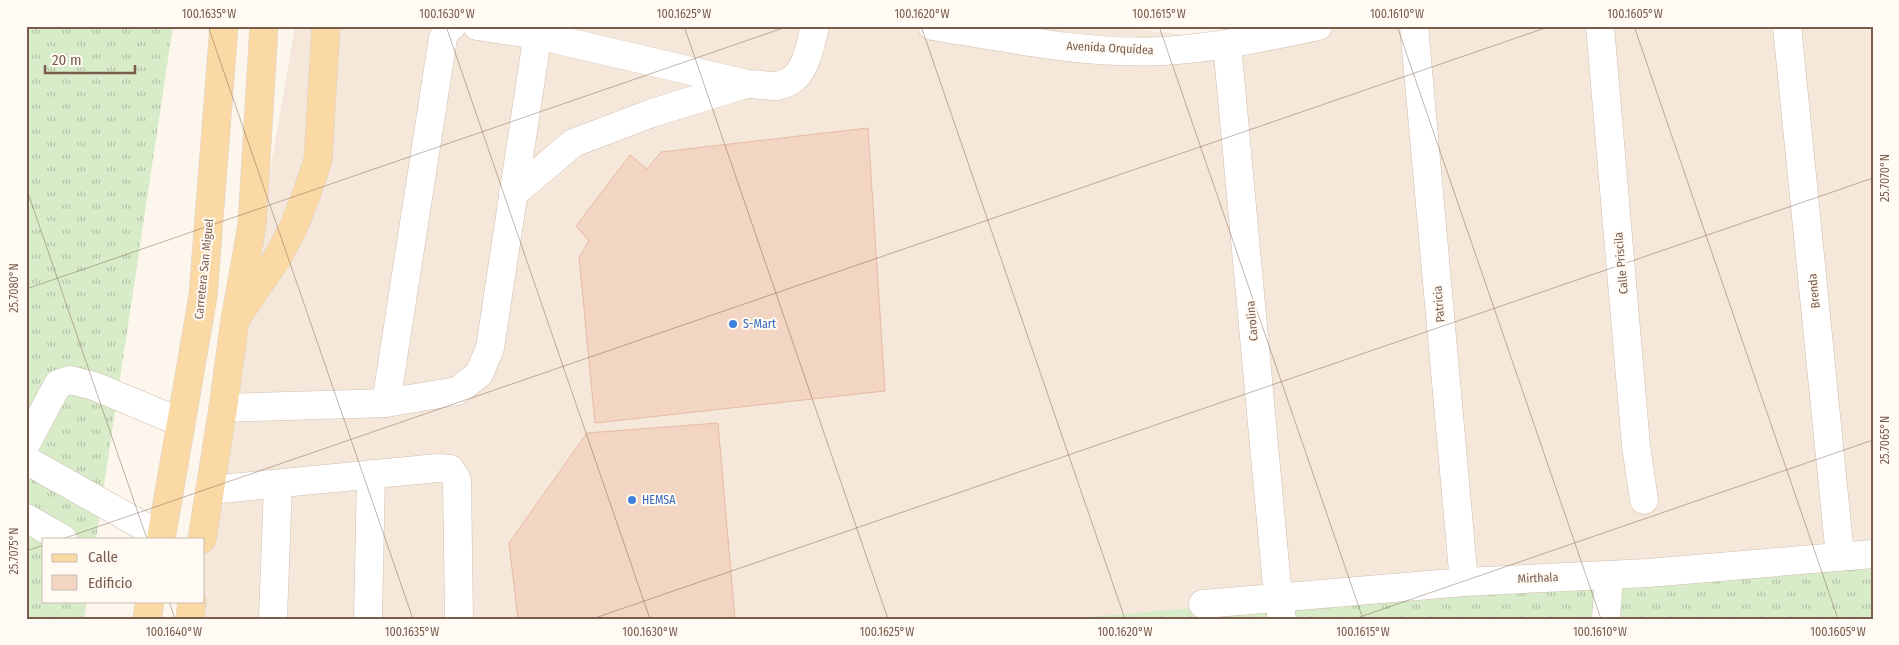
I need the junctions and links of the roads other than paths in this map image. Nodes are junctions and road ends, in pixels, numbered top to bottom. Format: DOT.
graph roads {
  1 [pos="224,26"];
  2 [pos="264,26"];
  3 [pos="326,26"];
  4 [pos="452,26"];
  5 [pos="477,26"];
  6 [pos="815,26"];
  7 [pos="932,26"];
  8 [pos="1318,26"];
  9 [pos="1414,26"];
  10 [pos="1600,26"];
  11 [pos="1787,26"];
  12 [pos="538,31"];
  13 [pos="1227,44"];
  14 [pos="747,84"];
  15 [pos="513,194"];
  16 [pos="234,320"];
  17 [pos="386,403"];
  18 [pos="223,408"];
  19 [pos="180,422"];
  20 [pos="26,444"];
  21 [pos="26,460"];
  22 [pos="371,474"];
  23 [pos="278,484"];
  24 [pos="210,490"];
  25 [pos="1644,500"];
  26 [pos="26,518"];
  27 [pos="161,537"];
  28 [pos="61,538"];
  29 [pos="202,538"];
  30 [pos="1873,554"];
  31 [pos="1840,556"];
  32 [pos="1609,575"];
  33 [pos="1464,582"];
  34 [pos="150,602"];
  35 [pos="192,602"];
  36 [pos="1203,604"];
  37 [pos="1280,608"];
  38 [pos="148,619"];
  39 [pos="190,619"];
  40 [pos="273,619"];
  41 [pos="368,619"];
  42 [pos="459,619"];
  43 [pos="1606,619"];
  1 -- 19 [label="main road, Carretera San Miguel"];
  2 -- 16 [label="main road"];
  3 -- 16 [label="main road"];
  4 -- 17 [label="street"];
  5 -- 12 [label="street"];
  6 -- 14 [label="street"];
  7 -- 13 [label="street, Avenida Orquídea"];
  8 -- 13 [label="street, Avenida Orquídea"];
  9 -- 33 [label="street, Patricia"];
  10 -- 25 [label="street, Calle Priscila"];
  11 -- 31 [label="street, Brenda"];
  12 -- 14 [label="street"];
  12 -- 15 [label="street"];
  13 -- 37 [label="street, Carolina"];
  14 -- 15 [label="street"];
  15 -- 17 [label="street"];
  16 -- 18 [label="main road"];
  17 -- 18 [label="street"];
  18 -- 24 [label="main road"];
  19 -- 20 [label="street"];
  19 -- 27 [label="main road, Carretera San Miguel"];
  21 -- 27 [label="street"];
  22 -- 23 [label="street"];
  22 -- 41 [label="street"];
  22 -- 42 [label="street"];
  23 -- 24 [label="street"];
  23 -- 40 [label="street"];
  24 -- 29 [label="main road"];
  26 -- 28 [label="street"];
  30 -- 31 [label="street, Mirthala"];
  31 -- 32 [label="street, Mirthala"];
  32 -- 33 [label="street, Mirthala"];
  32 -- 43 [label="street"];
  33 -- 37 [label="street, Mirthala"];
  34 -- 38 [label="main road"];
  35 -- 39 [label="main road"];
  36 -- 37 [label="street, Mirthala"];
}
